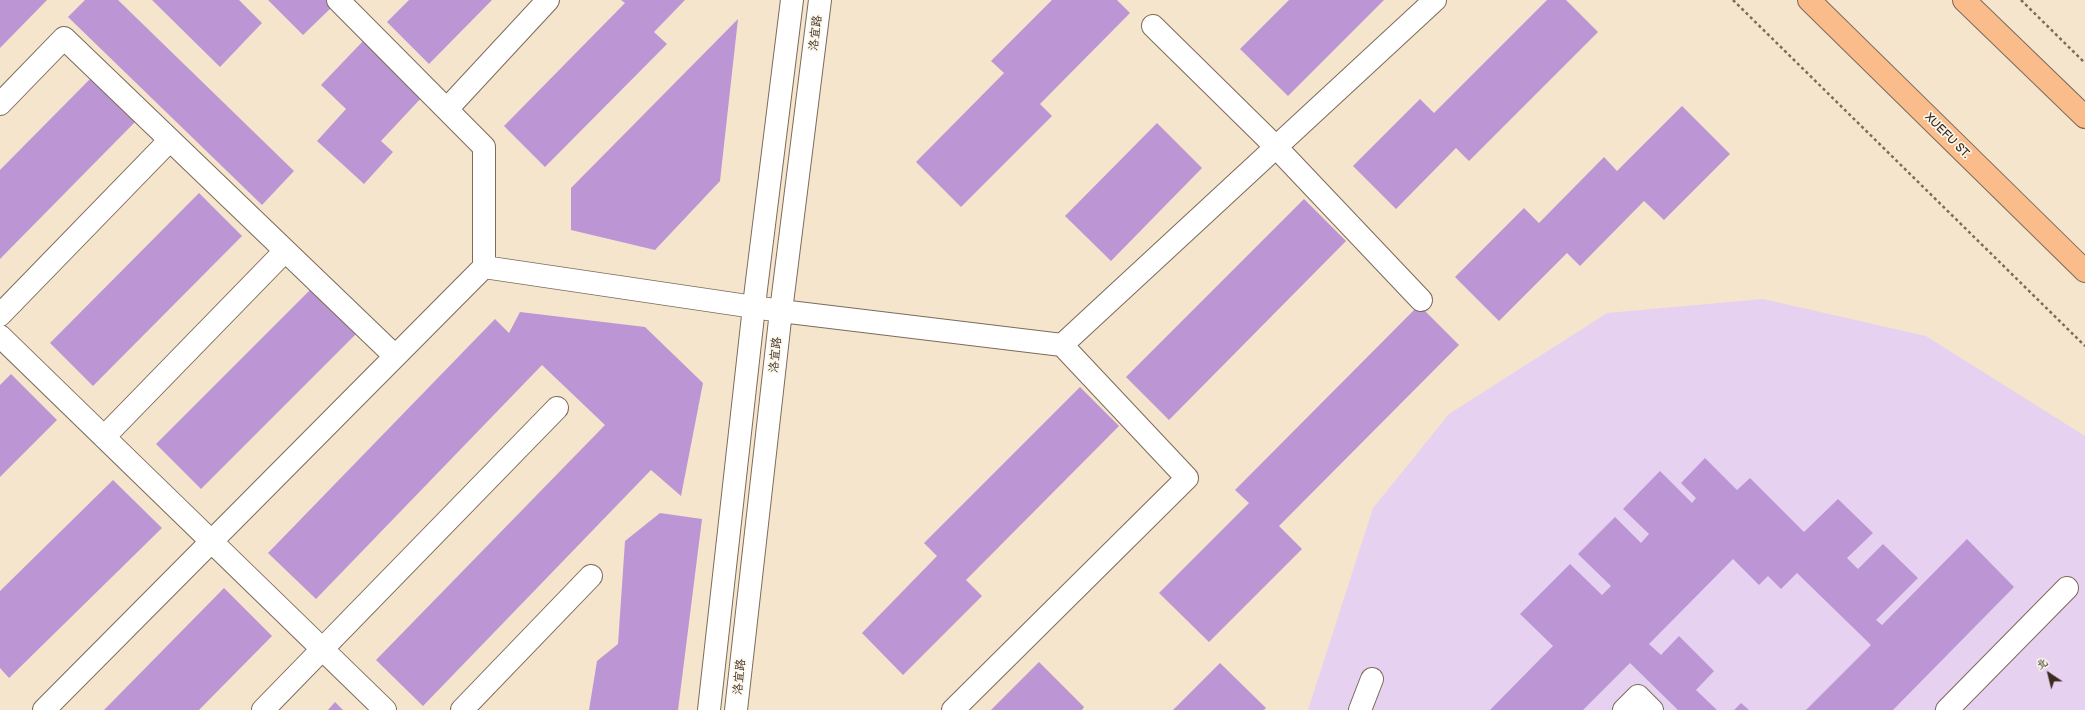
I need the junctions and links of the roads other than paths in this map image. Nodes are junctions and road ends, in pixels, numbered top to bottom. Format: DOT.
graph roads {
  1 [pos="548,0"];
  2 [pos="792,0"];
  3 [pos="820,0"];
  4 [pos="1435,0"];
  5 [pos="1809,0"];
  6 [pos="1964,0"];
  7 [pos="345,2"];
  8 [pos="1153,26"];
  9 [pos="0,104"];
  10 [pos="446,109"];
  11 [pos="2085,117"];
  12 [pos="170,140"];
  13 [pos="1276,147"];
  14 [pos="285,251"];
  15 [pos="484,267"];
  16 [pos="2085,271"];
  17 [pos="1421,300"];
  18 [pos="755,307"];
  19 [pos="781,311"];
  20 [pos="0,316"];
  21 [pos="0,336"];
  22 [pos="1062,345"];
  23 [pos="395,356"];
  24 [pos="557,408"];
  25 [pos="104,437"];
  26 [pos="211,541"];
  27 [pos="591,576"];
  28 [pos="2067,588"];
  29 [pos="322,649"];
  30 [pos="1372,679"];
  31 [pos="44,710"];
  32 [pos="263,710"];
  33 [pos="385,710"];
  34 [pos="462,710"];
  35 [pos="709,710"];
  36 [pos="736,710"];
  37 [pos="954,710"];
  38 [pos="1360,710"];
  39 [pos="1624,710"];
  40 [pos="1652,710"];
  41 [pos="1947,710"];
  1 -- 10 [label="street"];
  2 -- 18 [label="street"];
  3 -- 19 [label="street, 洛宜路"];
  4 -- 13 [label="street"];
  5 -- 16 [label="main road, XUEFU ST."];
  6 -- 11 [label="main road"];
  7 -- 10 [label="street"];
  8 -- 13 [label="street"];
  9 -- 12 [label="street"];
  10 -- 15 [label="street"];
  12 -- 14 [label="street"];
  12 -- 20 [label="street"];
  13 -- 17 [label="street"];
  13 -- 22 [label="street"];
  14 -- 23 [label="street"];
  14 -- 25 [label="street"];
  15 -- 18 [label="street"];
  15 -- 23 [label="street"];
  18 -- 19 [label="street"];
  18 -- 35 [label="street"];
  19 -- 22 [label="street"];
  19 -- 36 [label="street, 洛宜路"];
  21 -- 25 [label="street"];
  22 -- 37 [label="street"];
  23 -- 26 [label="street"];
  24 -- 29 [label="street"];
  25 -- 26 [label="street"];
  26 -- 29 [label="street"];
  26 -- 31 [label="street"];
  27 -- 34 [label="street"];
  28 -- 41 [label="street"];
  29 -- 32 [label="street"];
  29 -- 33 [label="street"];
  30 -- 38 [label="street"];
  39 -- 40 [label="street"];
}
